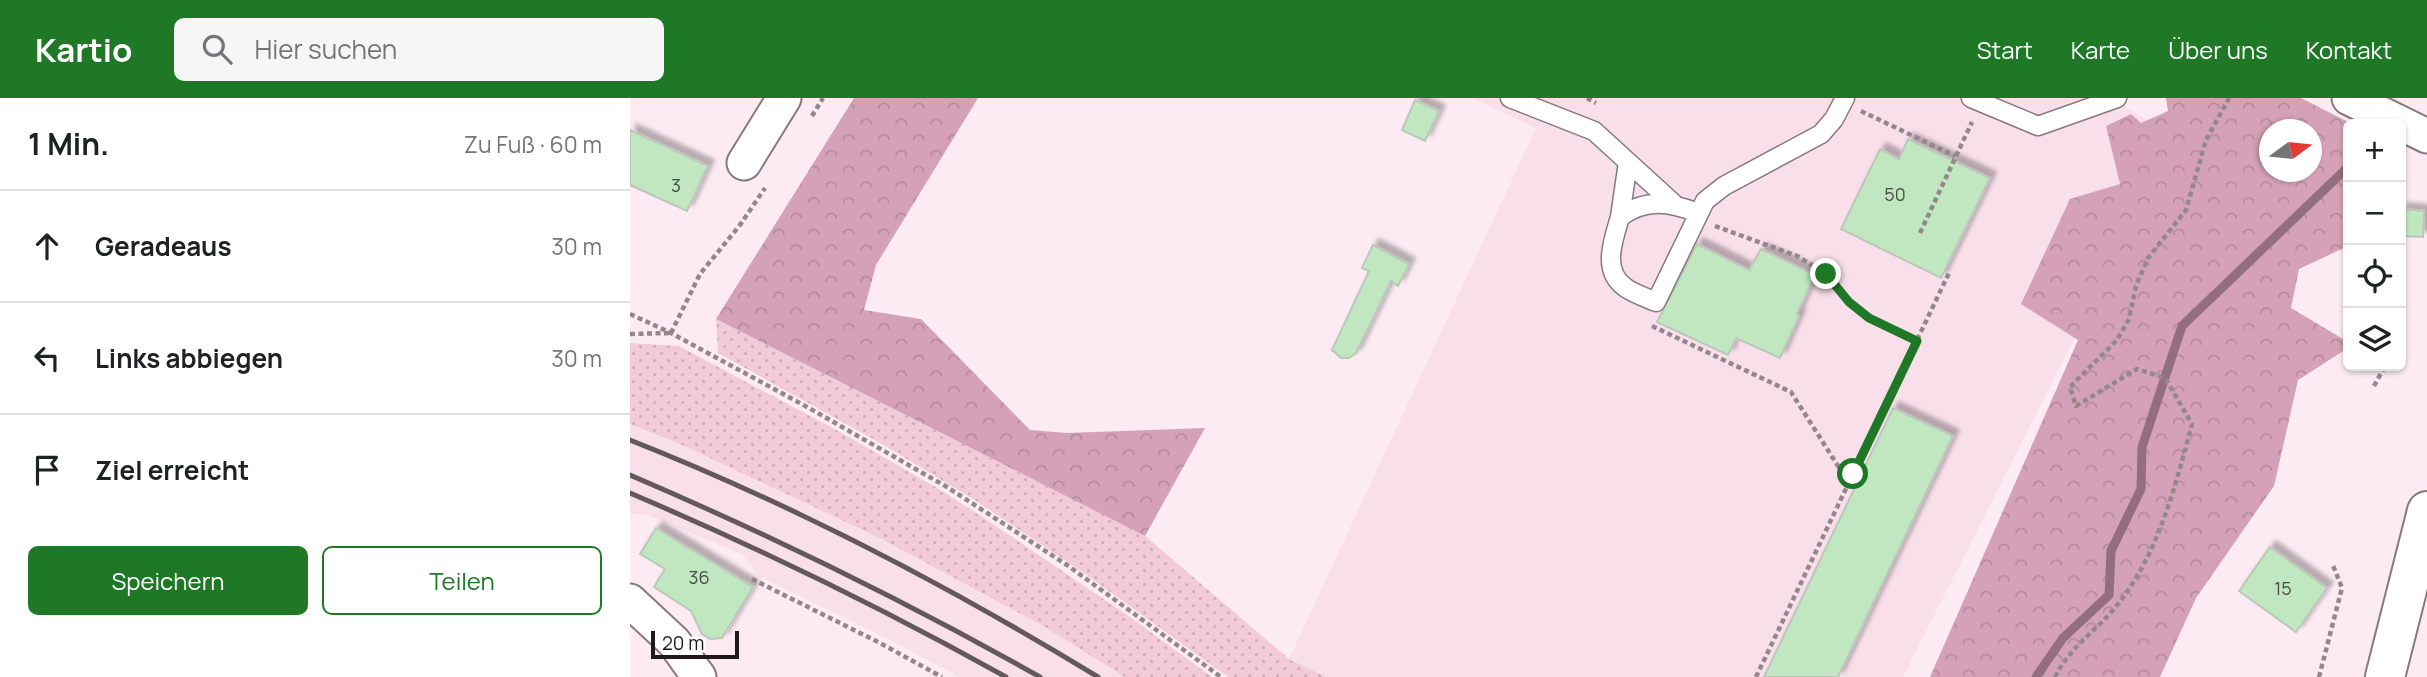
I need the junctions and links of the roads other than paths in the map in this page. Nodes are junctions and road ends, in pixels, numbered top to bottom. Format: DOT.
graph roads {
  1 [pos="784,98"];
  2 [pos="1510,98"];
  3 [pos="2117,98"];
  4 [pos="2349,98"];
  5 [pos="1843,100"];
  6 [pos="1976,100"];
  7 [pos="1548,104"];
  8 [pos="2427,136"];
  9 [pos="1628,162"];
  10 [pos="757,172"];
  11 [pos="1674,203"];
  12 [pos="1696,215"];
  13 [pos="1620,217"];
  14 [pos="2427,512"];
  15 [pos="630,601"];
  16 [pos="699,677"];
  17 [pos="2385,677"];
  1 -- 10 [label="street"];
  2 -- 7 [label="lane"];
  3 -- 6 [label="lane"];
  4 -- 8 [label="street"];
  5 -- 12 [label="lane"];
  7 -- 9 [label="lane"];
  9 -- 11 [label="lane"];
  9 -- 13 [label="lane"];
  11 -- 12 [label="lane"];
  11 -- 13 [label="lane"];
  12 -- 13 [label="lane"];
  14 -- 17 [label="street"];
  15 -- 16 [label="street"];
}
